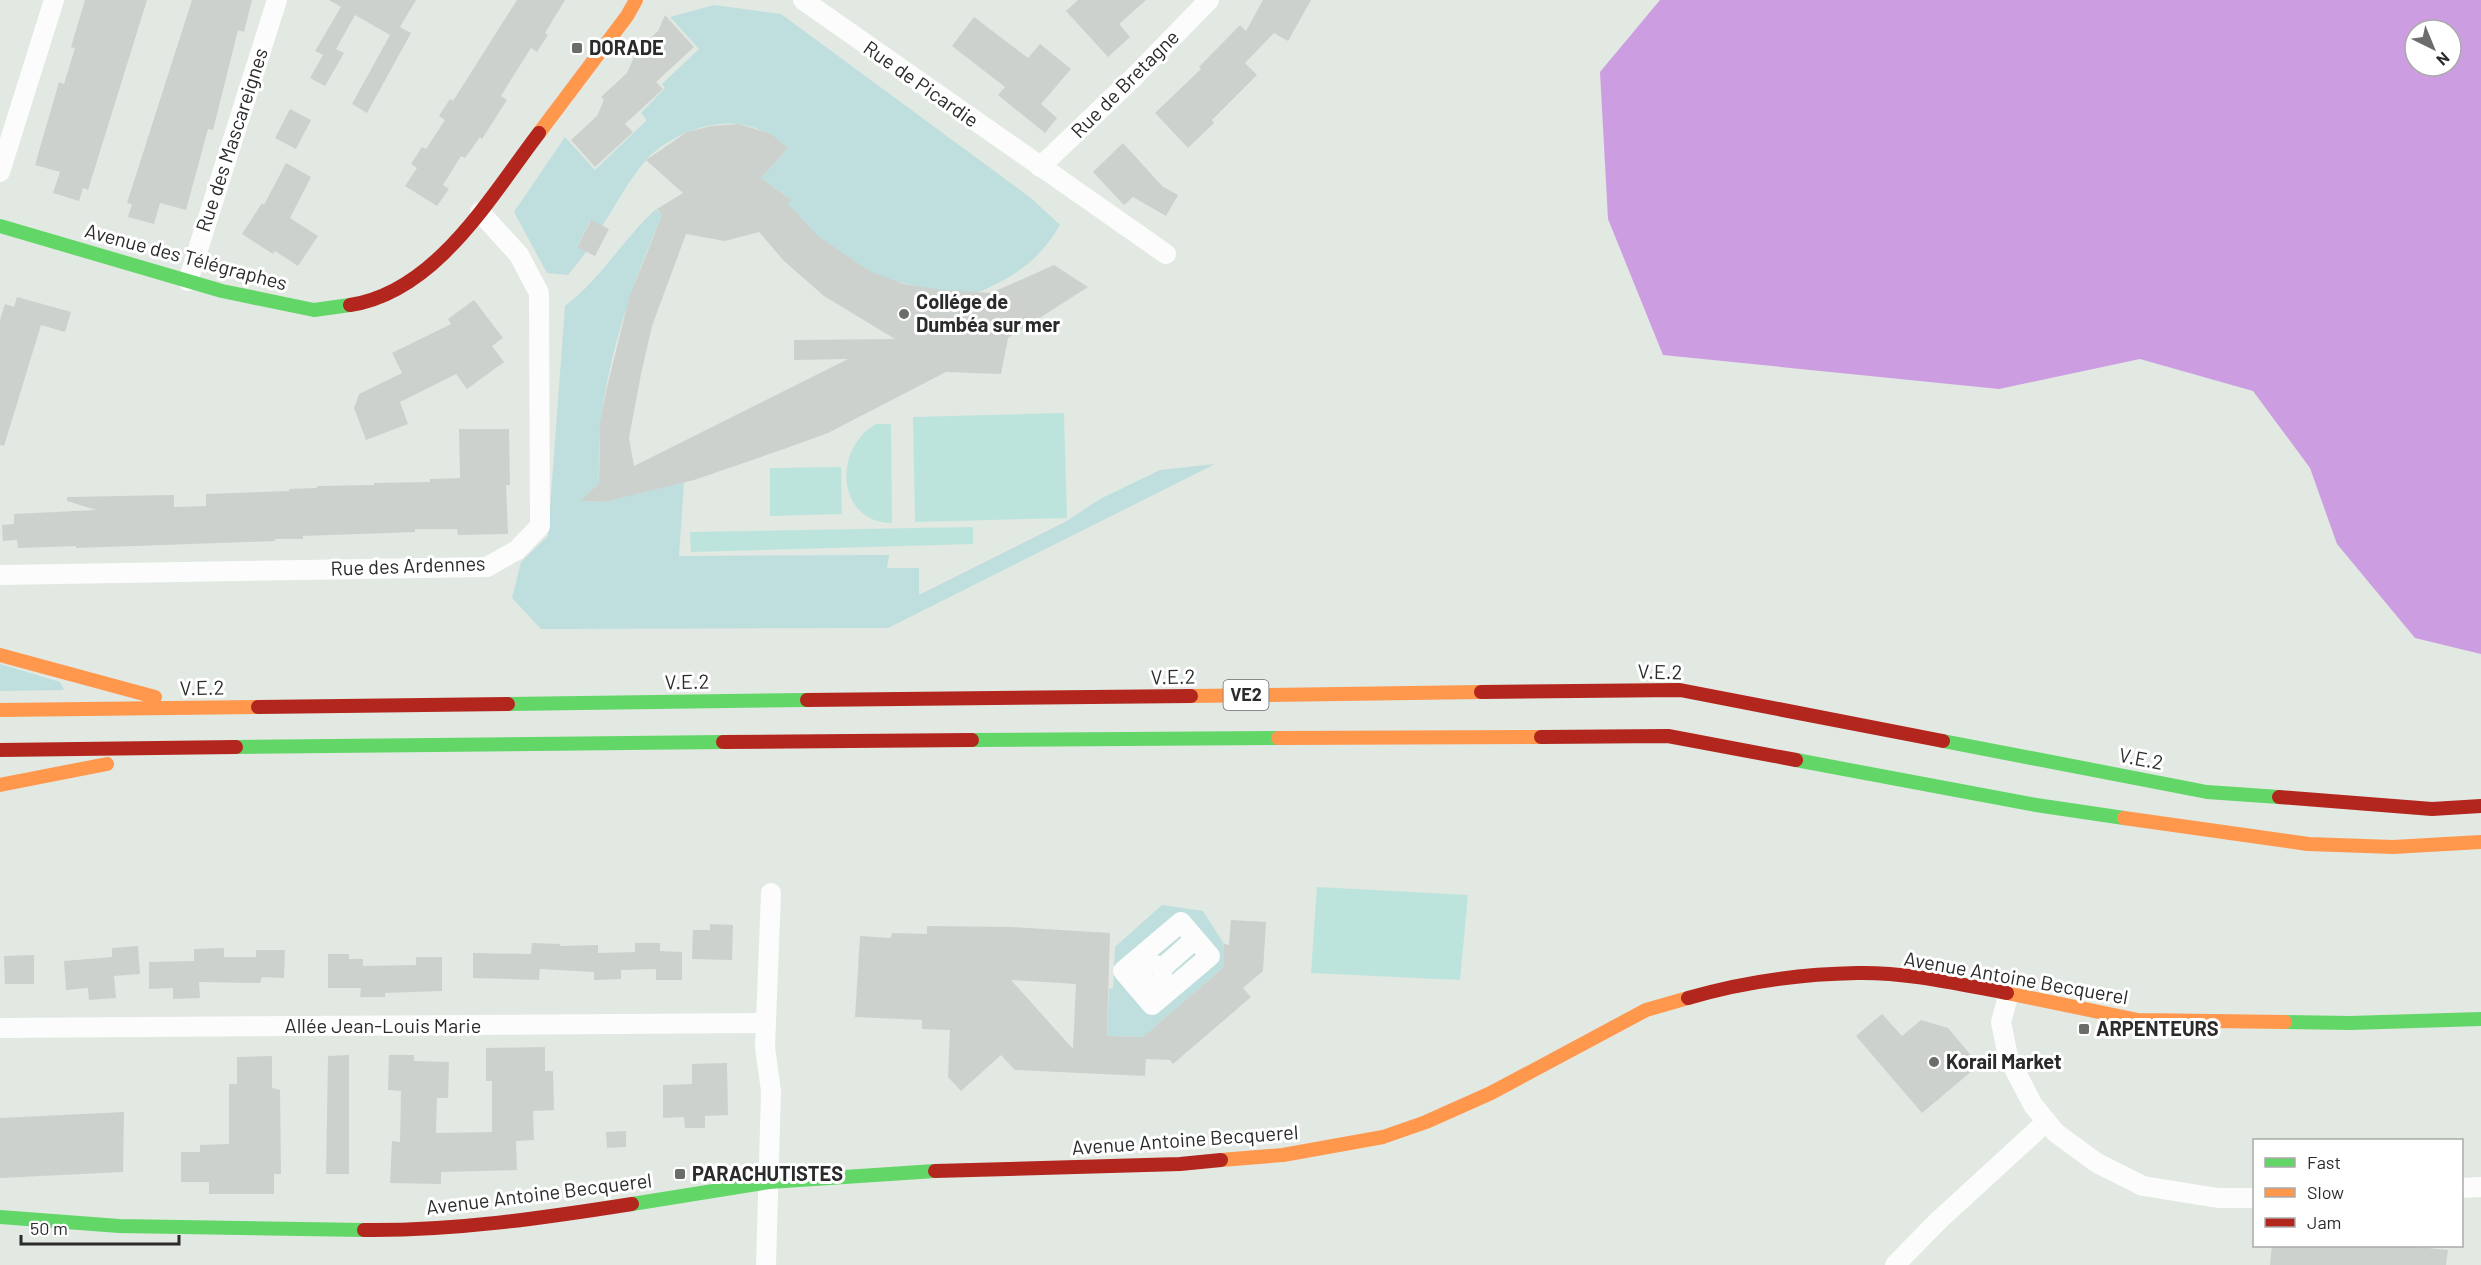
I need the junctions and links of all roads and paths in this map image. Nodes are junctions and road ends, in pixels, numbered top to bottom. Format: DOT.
graph roads {
  1 [pos="54,0"];
  2 [pos="277,0"];
  3 [pos="636,0"];
  4 [pos="646,0"];
  5 [pos="803,0"];
  6 [pos="1209,0"];
  7 [pos="627,16"];
  8 [pos="1040,167"];
  9 [pos="0,172"];
  10 [pos="480,212"];
  11 [pos="0,226"];
  12 [pos="1166,254"];
  13 [pos="188,281"];
  14 [pos="0,575"];
  15 [pos="0,655"];
  16 [pos="193,708"];
  17 [pos="0,710"];
  18 [pos="190,748"];
  19 [pos="0,750"];
  20 [pos="0,785"];
  21 [pos="2481,806"];
  22 [pos="2481,842"];
  23 [pos="771,893"];
  24 [pos="1166,935"];
  25 [pos="1196,939"];
  26 [pos="1180,953"];
  27 [pos="1194,969"];
  28 [pos="1152,976"];
  29 [pos="2009,993"];
  30 [pos="2481,1019"];
  31 [pos="766,1023"];
  32 [pos="0,1028"];
  33 [pos="2046,1122"];
  34 [pos="769,1182"];
  35 [pos="2481,1187"];
  36 [pos="2463,1188"];
  37 [pos="2253,1198"];
  38 [pos="0,1217"];
  39 [pos="766,1265"];
  40 [pos="1895,1265"];
  1 -- 9 [label="street"];
  2 -- 13 [label="street, Rue des Mascareignes"];
  3 -- 7 [label="main road, Avenue des Télégraphes"];
  4 -- 7 [label="main road, Avenue des Télégraphes"];
  5 -- 8 [label="street, Rue de Picardie"];
  6 -- 8 [label="street, Rue de Bretagne"];
  7 -- 10 [label="main road, Avenue des Télégraphes"];
  8 -- 12 [label="street, Rue de Picardie"];
  10 -- 13 [label="main road, Avenue des Télégraphes"];
  10 -- 14 [label="street, Rue des Ardennes"];
  11 -- 13 [label="main road, Avenue des Télégraphes"];
  15 -- 16 [label="main road"];
  16 -- 17 [label="main road, V.E.2 / VE2"];
  16 -- 21 [label="main road, V.E.2 / VE2"];
  18 -- 19 [label="main road, VE2"];
  18 -- 20 [label="main road"];
  18 -- 22 [label="main road, VE2"];
  23 -- 31 [label="street"];
  24 -- 25 [label="street"];
  24 -- 26 [label="street"];
  24 -- 28 [label="street"];
  25 -- 26 [label="street"];
  25 -- 27 [label="street"];
  26 -- 27 [label="street"];
  26 -- 28 [label="street"];
  27 -- 28 [label="street"];
  29 -- 30 [label="main road, Avenue Antoine Becquerel"];
  29 -- 33 [label="street"];
  29 -- 34 [label="main road, Avenue Antoine Becquerel"];
  31 -- 32 [label="street, Allée Jean-Louis Marie"];
  31 -- 34 [label="street"];
  33 -- 37 [label="street"];
  33 -- 40 [label="street"];
  34 -- 38 [label="main road, Avenue Antoine Becquerel"];
  34 -- 39 [label="street"];
  35 -- 36 [label="street"];
}
